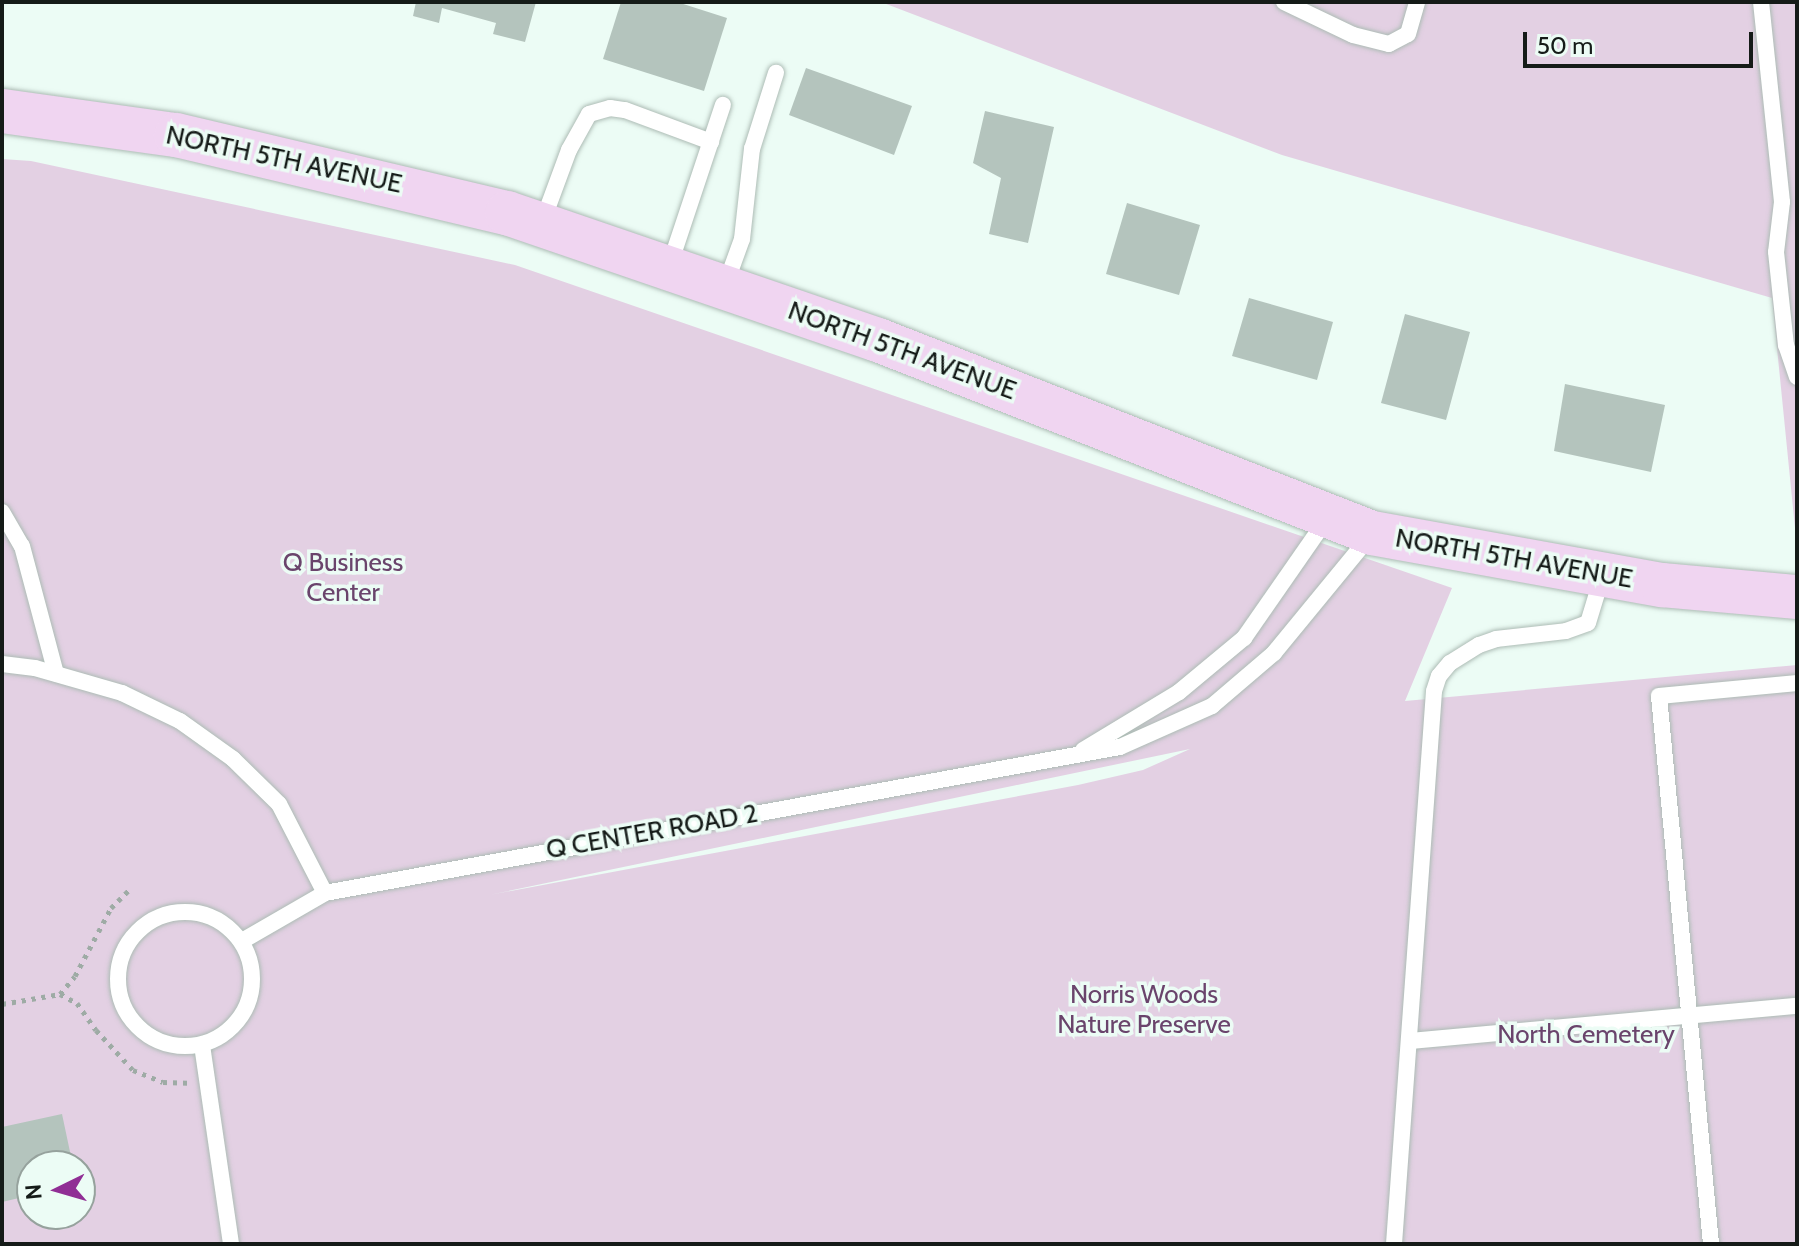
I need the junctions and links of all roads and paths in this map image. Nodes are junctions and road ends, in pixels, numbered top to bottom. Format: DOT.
graph roads {
  1 [pos="1284,2"];
  2 [pos="1417,2"];
  3 [pos="1761,2"];
  4 [pos="776,73"];
  5 [pos="723,105"];
  6 [pos="2,111"];
  7 [pos="711,142"];
  8 [pos="1797,185"];
  9 [pos="1782,202"];
  10 [pos="542,225"];
  11 [pos="668,268"];
  12 [pos="724,287"];
  13 [pos="1797,377"];
  14 [pos="2,512"];
  15 [pos="1328,517"];
  16 [pos="1372,533"];
  17 [pos="1603,575"];
  18 [pos="1797,597"];
  19 [pos="2,664"];
  20 [pos="56,674"];
  21 [pos="1797,683"];
  22 [pos="1074,755"];
  23 [pos="129,890"];
  24 [pos="325,893"];
  25 [pos="242,941"];
  26 [pos="60,994"];
  27 [pos="2,1004"];
  28 [pos="1797,1006"];
  29 [pos="1691,1015"];
  30 [pos="1410,1041"];
  31 [pos="202,1045"];
  32 [pos="206,1083"];
  33 [pos="231,1244"];
  34 [pos="1394,1244"];
  35 [pos="1711,1244"];
  1 -- 2 [label="lane"];
  3 -- 9 [label="lane"];
  4 -- 12 [label="lane"];
  5 -- 7 [label="lane"];
  6 -- 10 [label="main road, NORTH 5TH AVENUE"];
  7 -- 10 [label="lane"];
  7 -- 11 [label="lane"];
  8 -- 9 [label="lane"];
  9 -- 13 [label="lane"];
  10 -- 11 [label="main road, NORTH 5TH AVENUE"];
  11 -- 12 [label="main road, NORTH 5TH AVENUE"];
  12 -- 15 [label="main road, NORTH 5TH AVENUE"];
  14 -- 20 [label="lane"];
  15 -- 16 [label="main road, NORTH 5TH AVENUE"];
  15 -- 22 [label="lane"];
  16 -- 17 [label="main road, NORTH 5TH AVENUE"];
  16 -- 22 [label="lane, Q CENTER ROAD 2"];
  17 -- 18 [label="main road, NORTH 5TH AVENUE"];
  17 -- 30 [label="lane"];
  19 -- 20 [label="lane"];
  20 -- 24 [label="lane"];
  21 -- 29 [label="lane"];
  22 -- 24 [label="lane, Q CENTER ROAD 2"];
  23 -- 26 [label="path"];
  24 -- 25 [label="lane, Q CENTER ROAD 2"];
  25 -- 31 [label="lane"];
  25 -- 31 [label="lane"];
  26 -- 27 [label="path"];
  26 -- 32 [label="path"];
  28 -- 29 [label="lane"];
  29 -- 30 [label="lane"];
  29 -- 35 [label="lane"];
  30 -- 34 [label="lane"];
  31 -- 32 [label="lane"];
  32 -- 33 [label="lane"];
}
